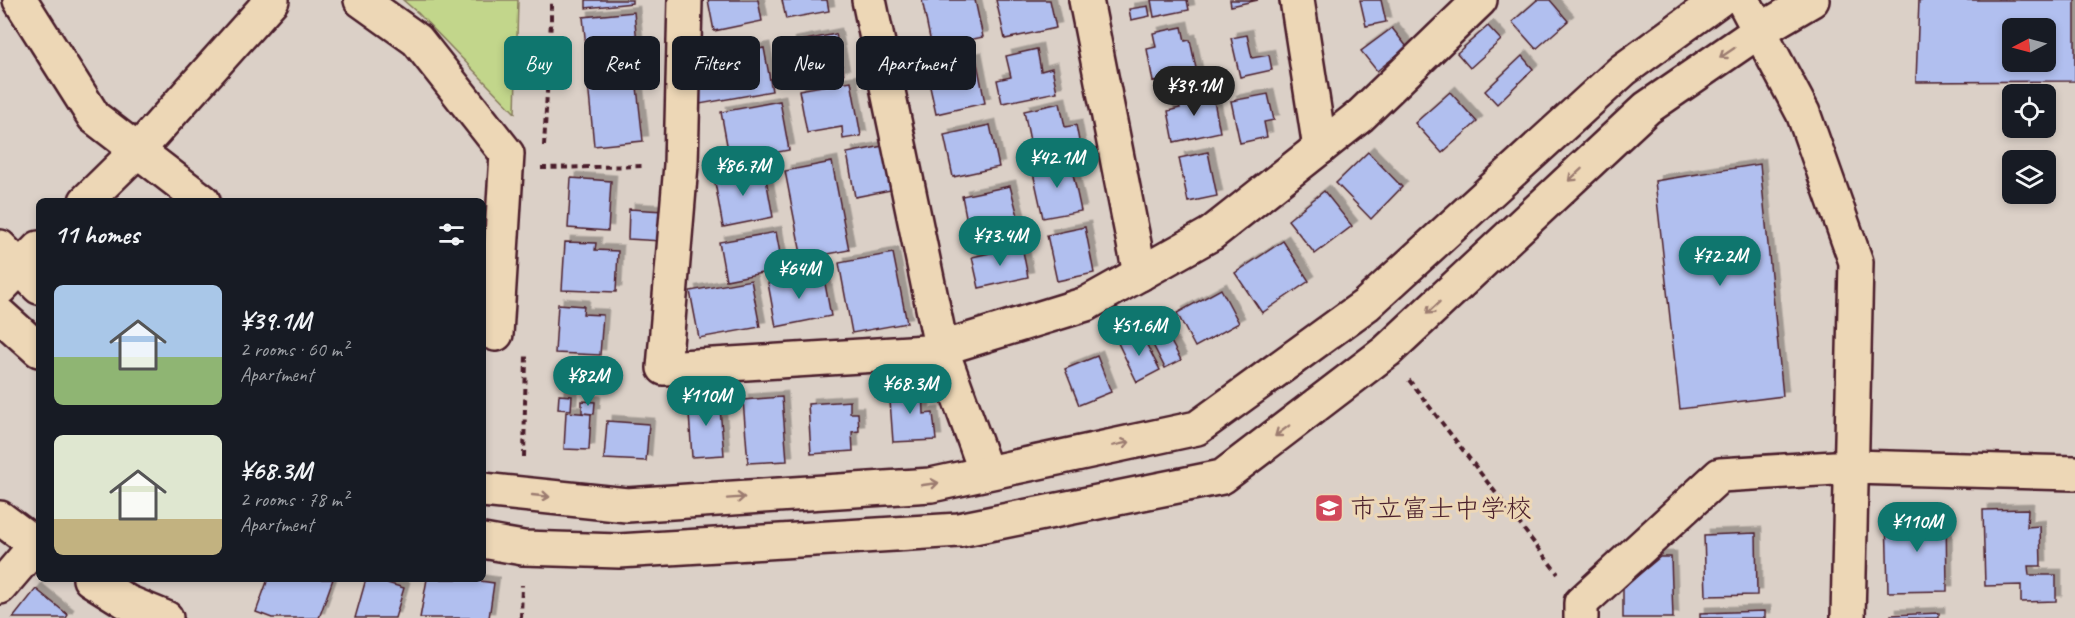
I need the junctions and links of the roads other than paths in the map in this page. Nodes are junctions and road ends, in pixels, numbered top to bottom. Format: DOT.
graph roads {
  1 [pos="20,0"];
  2 [pos="272,0"];
  3 [pos="361,0"];
  4 [pos="685,0"];
  5 [pos="869,0"];
  6 [pos="1086,0"];
  7 [pos="1297,0"];
  8 [pos="1480,0"];
  9 [pos="1719,0"];
  10 [pos="1743,0"];
  11 [pos="1812,0"];
  12 [pos="1759,31"];
  13 [pos="1320,148"];
  14 [pos="138,150"];
  15 [pos="89,198"];
  16 [pos="199,198"];
  17 [pos="1140,274"];
  18 [pos="0,315"];
  19 [pos="486,330"];
  20 [pos="36,347"];
  21 [pos="942,351"];
  22 [pos="1851,467"];
  23 [pos="986,472"];
  24 [pos="2075,473"];
  25 [pos="486,490"];
  26 [pos="0,518"];
  27 [pos="486,542"];
  28 [pos="36,545"];
  29 [pos="36,548"];
  30 [pos="95,582"];
  31 [pos="0,587"];
  32 [pos="1581,611"];
  33 [pos="166,618"];
  34 [pos="1848,618"];
  1 -- 14 [label="street"];
  2 -- 14 [label="street"];
  3 -- 19 [label="street"];
  4 -- 21 [label="street"];
  5 -- 21 [label="street"];
  6 -- 17 [label="street"];
  7 -- 13 [label="street"];
  8 -- 13 [label="street"];
  23 -- 9 [label="street, one-way"];
  10 -- 12 [label="street"];
  11 -- 12 [label="street"];
  12 -- 22 [label="street"];
  12 -- 27 [label="street, one-way"];
  13 -- 17 [label="street"];
  14 -- 15 [label="street"];
  14 -- 16 [label="street"];
  17 -- 21 [label="street"];
  18 -- 20 [label="street"];
  21 -- 23 [label="street"];
  22 -- 24 [label="street"];
  22 -- 32 [label="street"];
  22 -- 34 [label="street"];
  25 -- 23 [label="street, one-way"];
  26 -- 28 [label="street"];
  29 -- 31 [label="street"];
  30 -- 33 [label="street"];
}
